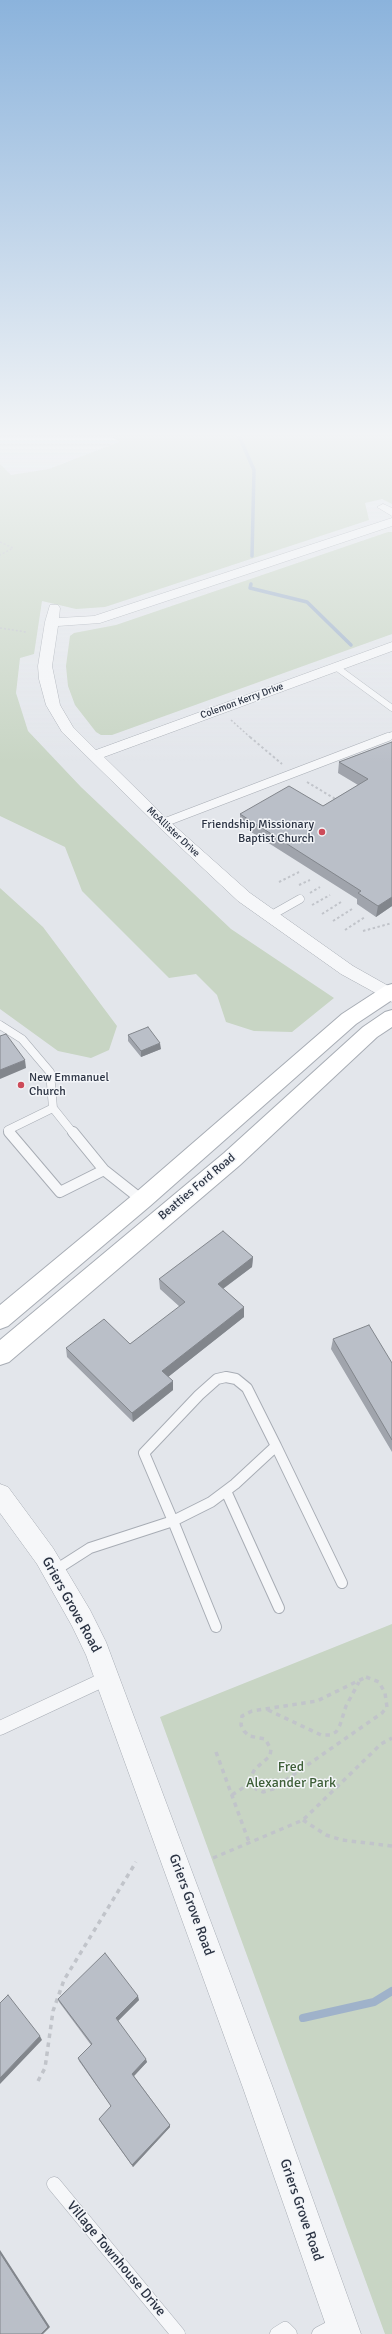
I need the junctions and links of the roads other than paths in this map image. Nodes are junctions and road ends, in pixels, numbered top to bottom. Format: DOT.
graph roads {
  1 [pos="323,545"];
  2 [pos="392,646"];
  3 [pos="336,667"];
  4 [pos="392,708"];
  5 [pos="392,735"];
  6 [pos="93,756"];
  7 [pos="163,823"];
  8 [pos="300,899"];
  9 [pos="270,916"];
  10 [pos="391,993"];
  11 [pos="392,1017"];
  12 [pos="0,1025"];
  13 [pos="53,1108"];
  14 [pos="104,1170"];
  15 [pos="142,1200"];
  16 [pos="0,1319"];
  17 [pos="0,1355"];
  18 [pos="276,1446"];
  19 [pos="226,1491"];
  20 [pos="0,1494"];
  21 [pos="173,1521"];
  22 [pos="54,1571"];
  23 [pos="342,1583"];
  24 [pos="279,1608"];
  25 [pos="216,1627"];
  26 [pos="107,1678"];
  27 [pos="0,1728"];
  28 [pos="54,2184"];
  29 [pos="335,2330"];
  30 [pos="178,2334"];
  31 [pos="277,2334"];
  32 [pos="290,2334"];
  1 -- 6 [label="street, McAllister Drive"];
  2 -- 3 [label="street, Colemon Kerry Drive"];
  3 -- 4 [label="lane"];
  3 -- 6 [label="street, Colemon Kerry Drive"];
  5 -- 7 [label="lane"];
  6 -- 7 [label="street, McAllister Drive"];
  7 -- 9 [label="street, McAllister Drive"];
  8 -- 9 [label="lane"];
  9 -- 10 [label="street, McAllister Drive"];
  10 -- 15 [label="main road"];
  11 -- 17 [label="main road, Beatties Ford Road"];
  12 -- 13 [label="lane"];
  13 -- 14 [label="lane"];
  13 -- 14 [label="lane"];
  14 -- 15 [label="lane"];
  15 -- 16 [label="main road"];
  18 -- 19 [label="lane"];
  18 -- 21 [label="lane"];
  18 -- 23 [label="lane"];
  19 -- 21 [label="lane"];
  19 -- 24 [label="lane"];
  20 -- 22 [label="street, Griers Grove Road"];
  21 -- 22 [label="lane"];
  21 -- 25 [label="lane"];
  22 -- 26 [label="street, Griers Grove Road"];
  26 -- 27 [label="lane"];
  26 -- 29 [label="street, Griers Grove Road"];
  28 -- 30 [label="lane, Village Townhouse Drive"];
  31 -- 32 [label="lane"];
}
